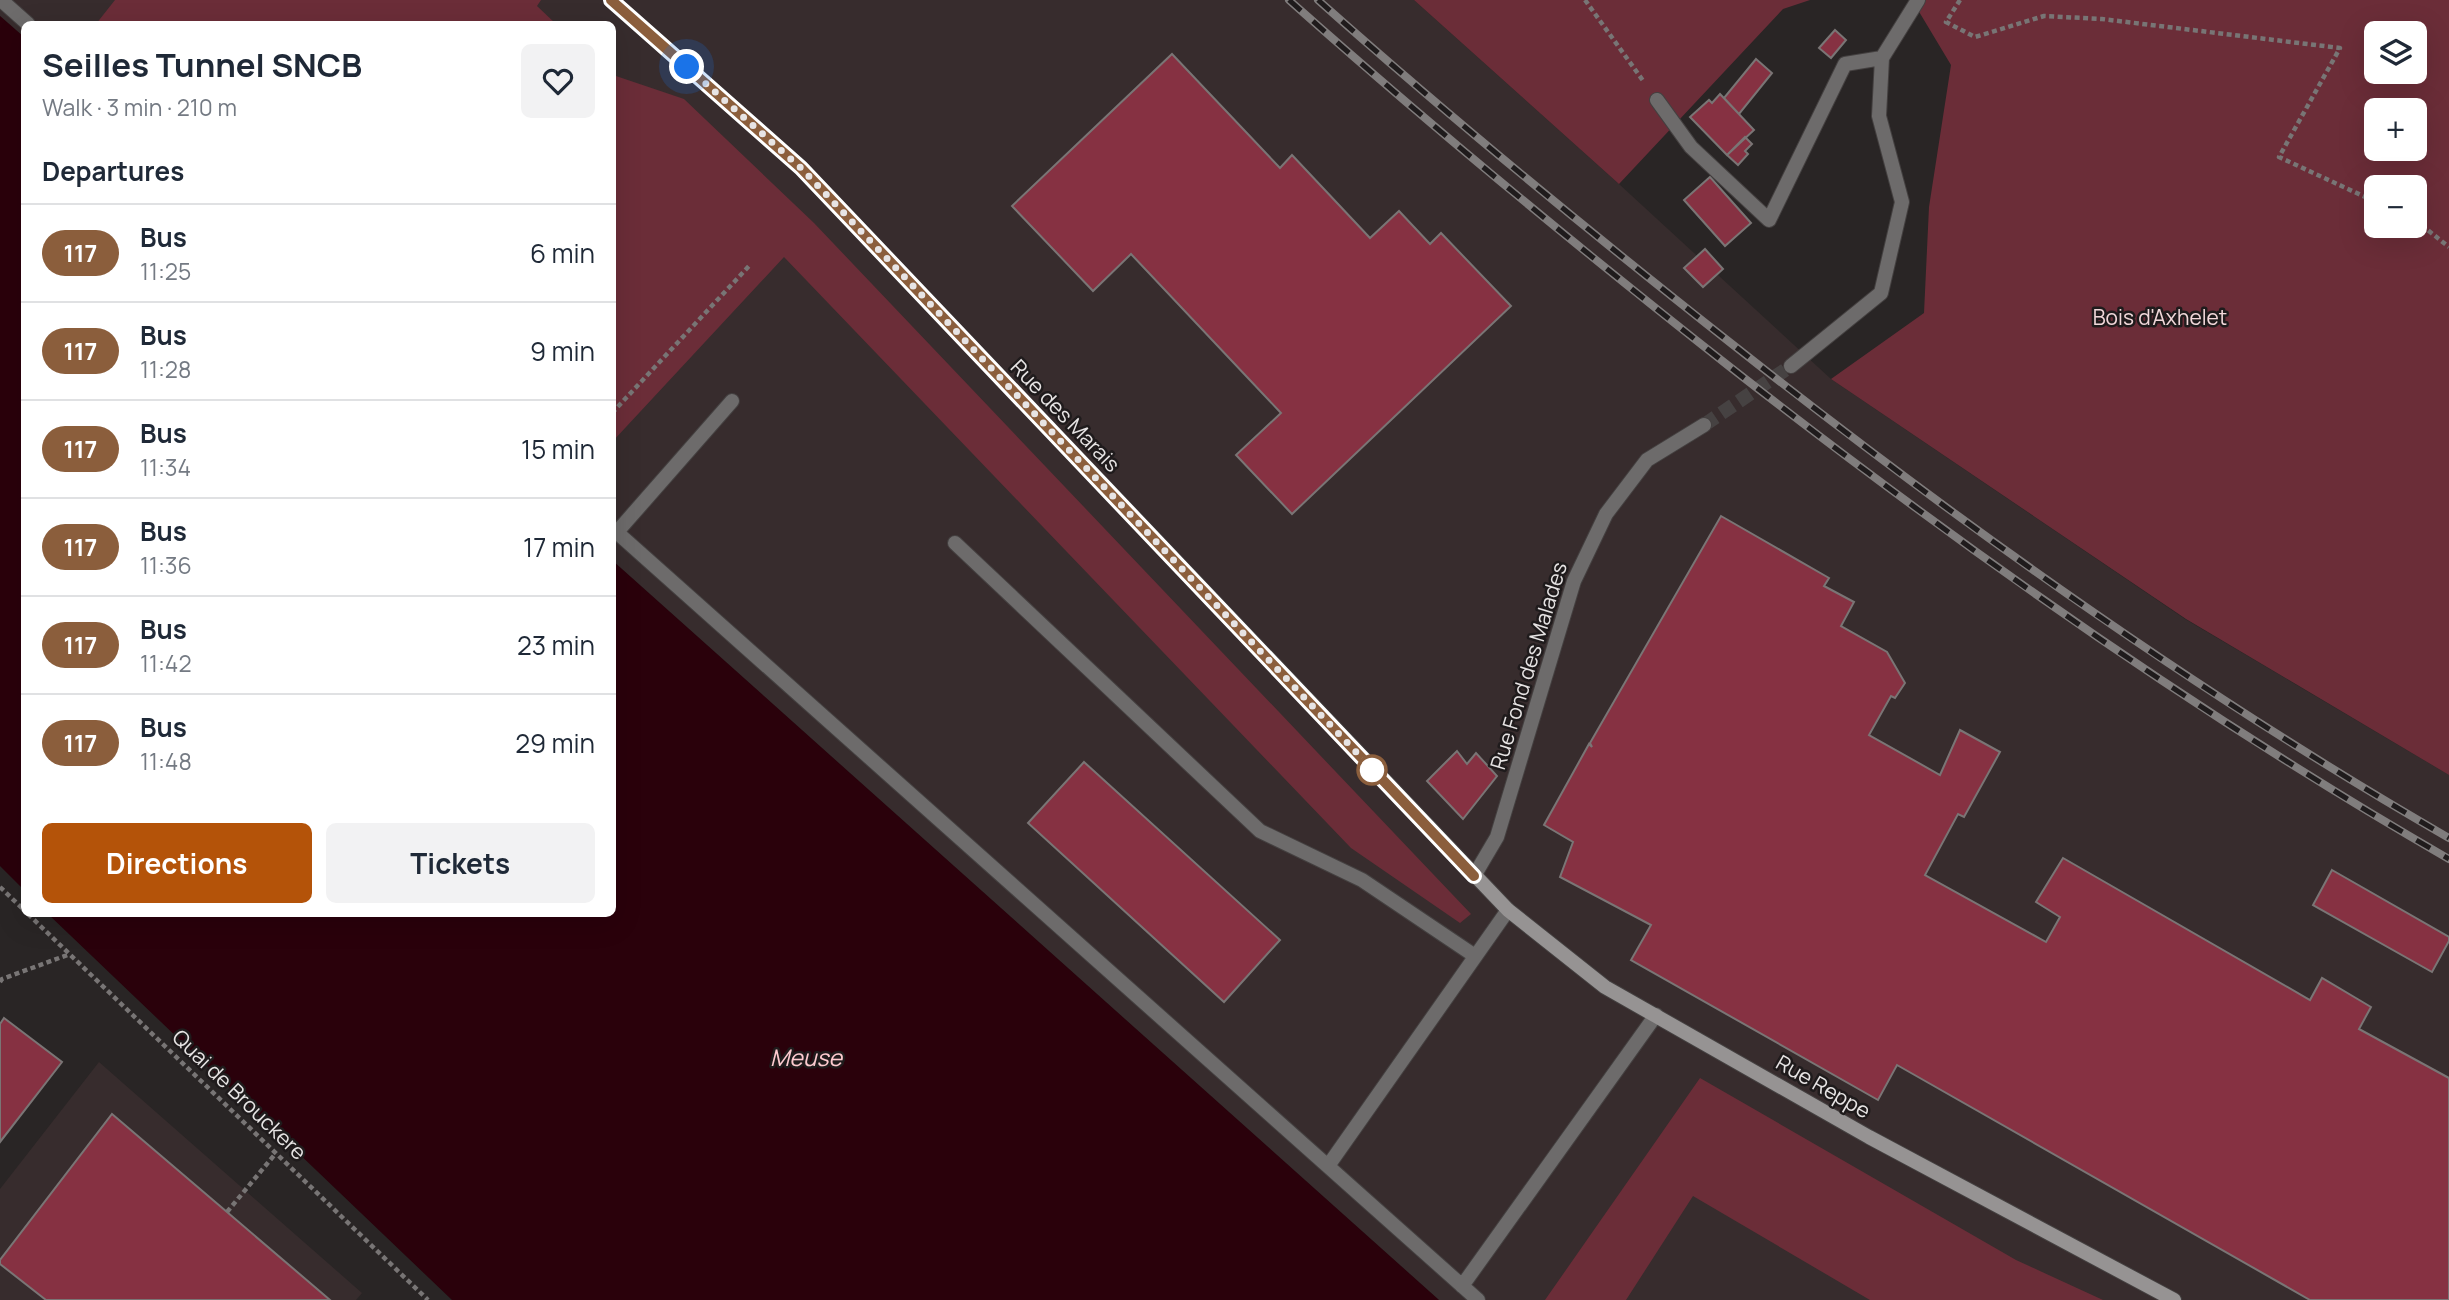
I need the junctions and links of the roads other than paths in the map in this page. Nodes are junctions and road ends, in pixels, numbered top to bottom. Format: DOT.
graph roads {
  1 [pos="1,0"];
  2 [pos="611,0"];
  3 [pos="1917,0"];
  4 [pos="25,21"];
  5 [pos="1882,58"];
  6 [pos="1657,100"];
  7 [pos="1791,366"];
  8 [pos="732,401"];
  9 [pos="1704,425"];
  10 [pos="616,529"];
  11 [pos="616,531"];
  12 [pos="955,544"];
  13 [pos="1474,876"];
  14 [pos="1507,910"];
  15 [pos="1475,956"];
  16 [pos="1656,1015"];
  17 [pos="1328,1167"];
  18 [pos="1462,1286"];
  19 [pos="1478,1300"];
  20 [pos="2174,1300"];
  1 -- 4 [label="street"];
  2 -- 13 [label="main road, Rue des Marais"];
  3 -- 5 [label="street"];
  5 -- 6 [label="street"];
  5 -- 7 [label="street"];
  8 -- 10 [label="street"];
  9 -- 13 [label="street, Rue Fond des Malades"];
  11 -- 17 [label="street"];
  12 -- 15 [label="street"];
  13 -- 14 [label="main road, Rue Reppe"];
  14 -- 15 [label="street"];
  14 -- 16 [label="main road, Rue Reppe"];
  15 -- 17 [label="street"];
  16 -- 18 [label="street"];
  16 -- 20 [label="main road, Rue Reppe"];
  17 -- 18 [label="street"];
  18 -- 19 [label="street"];
}
